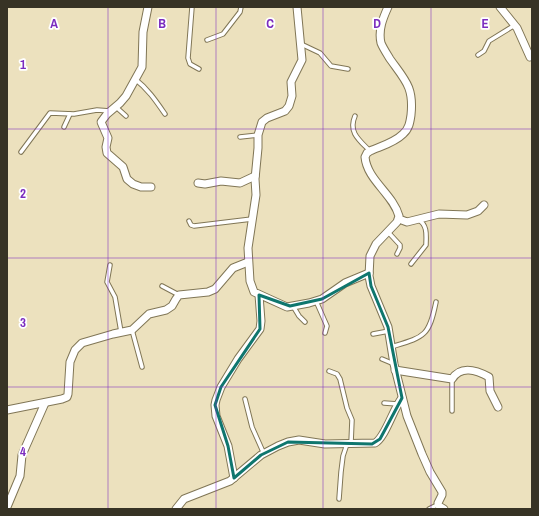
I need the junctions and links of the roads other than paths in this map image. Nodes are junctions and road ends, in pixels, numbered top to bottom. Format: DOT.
graph roads {
  1 [pos="148,7"];
  2 [pos="192,7"];
  3 [pos="241,7"];
  4 [pos="297,7"];
  5 [pos="388,7"];
  6 [pos="500,7"];
  7 [pos="515,25"];
  8 [pos="206,40"];
  9 [pos="300,44"];
  10 [pos="478,55"];
  11 [pos="530,57"];
  12 [pos="199,69"];
  13 [pos="348,69"];
  14 [pos="136,79"];
  15 [pos="113,109"];
  16 [pos="70,114"];
  17 [pos="165,114"];
  18 [pos="126,116"];
  19 [pos="355,116"];
  20 [pos="64,127"];
  21 [pos="258,136"];
  22 [pos="240,137"];
  23 [pos="370,151"];
  24 [pos="21,152"];
  25 [pos="255,176"];
  26 [pos="198,183"];
  27 [pos="151,187"];
  28 [pos="484,205"];
  29 [pos="252,219"];
  30 [pos="399,219"];
  31 [pos="420,220"];
  32 [pos="189,221"];
  33 [pos="388,232"];
  34 [pos="396,254"];
  35 [pos="248,262"];
  36 [pos="411,264"];
  37 [pos="110,265"];
  38 [pos="369,273"];
  39 [pos="162,286"];
  40 [pos="179,295"];
  41 [pos="259,295"];
  42 [pos="316,301"];
  43 [pos="436,302"];
  44 [pos="293,306"];
  45 [pos="305,322"];
  46 [pos="132,330"];
  47 [pos="389,331"];
  48 [pos="121,332"];
  49 [pos="325,333"];
  50 [pos="373,334"];
  51 [pos="391,347"];
  52 [pos="382,360"];
  53 [pos="142,367"];
  54 [pos="395,367"];
  55 [pos="329,371"];
  56 [pos="452,379"];
  57 [pos="245,399"];
  58 [pos="400,401"];
  59 [pos="45,403"];
  60 [pos="384,403"];
  61 [pos="498,407"];
  62 [pos="7,410"];
  63 [pos="452,411"];
  64 [pos="349,444"];
  65 [pos="264,454"];
  66 [pos="234,478"];
  67 [pos="339,499"];
  68 [pos="7,507"];
  69 [pos="441,507"];
  70 [pos="176,509"];
  71 [pos="429,509"];
  1 -- 14 [label="street"];
  2 -- 12 [label="lane"];
  3 -- 8 [label="lane"];
  4 -- 9 [label="street"];
  5 -- 23 [label="street"];
  6 -- 7 [label="street"];
  7 -- 10 [label="lane"];
  7 -- 11 [label="street"];
  9 -- 13 [label="lane"];
  9 -- 21 [label="street"];
  14 -- 15 [label="street"];
  14 -- 17 [label="lane"];
  15 -- 16 [label="lane"];
  15 -- 18 [label="lane"];
  15 -- 27 [label="street"];
  16 -- 20 [label="lane"];
  16 -- 24 [label="lane"];
  19 -- 23 [label="lane"];
  21 -- 22 [label="lane"];
  21 -- 25 [label="street"];
  23 -- 30 [label="street"];
  25 -- 26 [label="street"];
  25 -- 29 [label="street"];
  28 -- 31 [label="street"];
  29 -- 32 [label="lane"];
  29 -- 35 [label="street"];
  30 -- 31 [label="street"];
  30 -- 33 [label="street"];
  31 -- 36 [label="lane"];
  33 -- 34 [label="lane"];
  33 -- 38 [label="street"];
  35 -- 40 [label="street"];
  35 -- 41 [label="street"];
  37 -- 48 [label="lane"];
  38 -- 42 [label="street"];
  38 -- 47 [label="street"];
  39 -- 40 [label="lane"];
  40 -- 46 [label="street"];
  41 -- 44 [label="street"];
  41 -- 66 [label="street"];
  42 -- 44 [label="street"];
  42 -- 49 [label="lane"];
  43 -- 51 [label="lane"];
  44 -- 45 [label="lane"];
  46 -- 48 [label="street"];
  46 -- 53 [label="lane"];
  47 -- 50 [label="lane"];
  47 -- 51 [label="street"];
  48 -- 59 [label="street"];
  51 -- 54 [label="street"];
  52 -- 54 [label="lane"];
  54 -- 56 [label="street"];
  54 -- 58 [label="street"];
  55 -- 64 [label="lane"];
  56 -- 61 [label="street"];
  56 -- 63 [label="lane"];
  57 -- 65 [label="lane"];
  58 -- 60 [label="lane"];
  58 -- 64 [label="street"];
  58 -- 69 [label="street"];
  59 -- 62 [label="street"];
  59 -- 68 [label="street"];
  64 -- 65 [label="street"];
  64 -- 67 [label="lane"];
  65 -- 66 [label="street"];
  66 -- 70 [label="street"];
  69 -- 71 [label="lane"];
}
